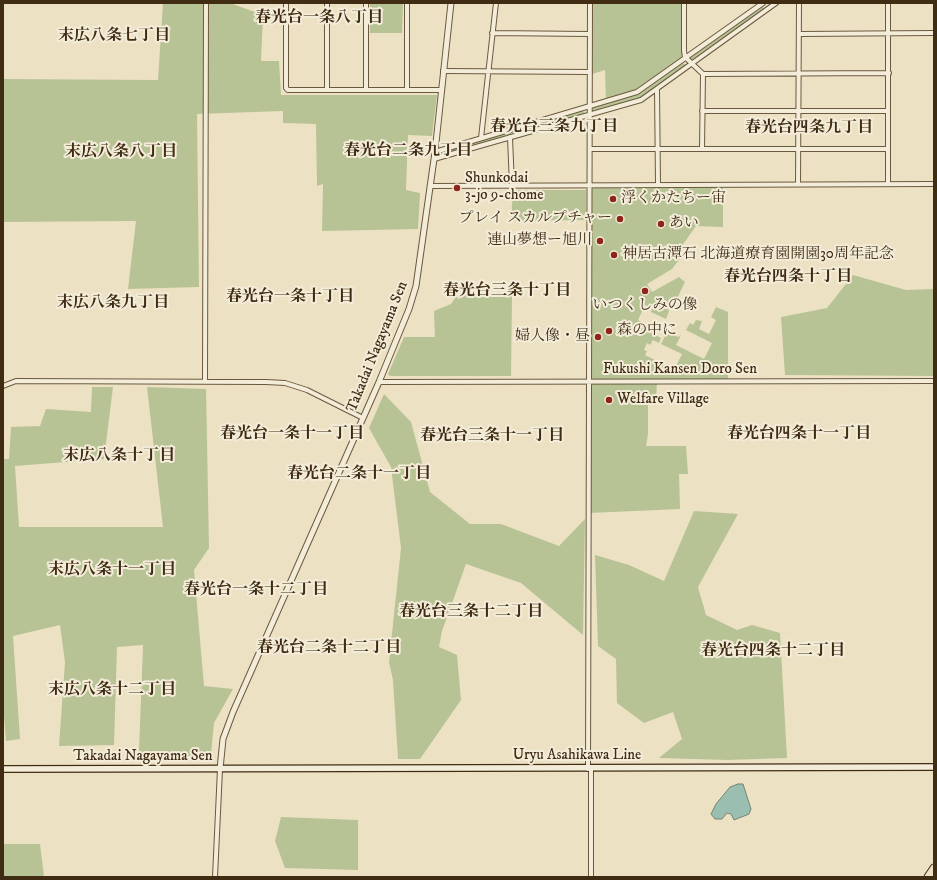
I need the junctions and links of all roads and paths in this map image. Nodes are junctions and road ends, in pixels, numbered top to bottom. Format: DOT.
graph roads {
  1 [pos="206,3"];
  2 [pos="286,3"];
  3 [pos="327,3"];
  4 [pos="366,3"];
  5 [pos="406,3"];
  6 [pos="451,3"];
  7 [pos="496,3"];
  8 [pos="590,3"];
  9 [pos="684,3"];
  10 [pos="762,3"];
  11 [pos="776,3"];
  12 [pos="799,3"];
  13 [pos="888,3"];
  14 [pos="769,5"];
  15 [pos="492,33"];
  16 [pos="889,33"];
  17 [pos="934,33"];
  18 [pos="589,34"];
  19 [pos="799,34"];
  20 [pos="685,57"];
  21 [pos="691,63"];
  22 [pos="443,71"];
  23 [pos="488,72"];
  24 [pos="589,72"];
  25 [pos="799,72"];
  26 [pos="889,73"];
  27 [pos="703,74"];
  28 [pos="657,89"];
  29 [pos="327,90"];
  30 [pos="366,90"];
  31 [pos="407,90"];
  32 [pos="441,90"];
  33 [pos="589,106"];
  34 [pos="702,111"];
  35 [pos="799,111"];
  36 [pos="888,111"];
  37 [pos="590,114"];
  38 [pos="510,137"];
  39 [pos="481,138"];
  40 [pos="590,149"];
  41 [pos="657,149"];
  42 [pos="702,149"];
  43 [pos="798,149"];
  44 [pos="888,149"];
  45 [pos="435,152"];
  46 [pos="434,159"];
  47 [pos="589,184"];
  48 [pos="658,184"];
  49 [pos="798,184"];
  50 [pos="888,184"];
  51 [pos="934,184"];
  52 [pos="430,186"];
  53 [pos="512,186"];
  54 [pos="590,381"];
  55 [pos="934,381"];
  56 [pos="205,382"];
  57 [pos="379,382"];
  58 [pos="3,386"];
  59 [pos="363,418"];
  60 [pos="934,766"];
  61 [pos="3,769"];
  62 [pos="220,769"];
  63 [pos="590,769"];
  64 [pos="934,868"];
  65 [pos="215,877"];
  66 [pos="591,877"];
  67 [pos="928,877"];
  1 -- 56 [label="street"];
  2 -- 29 [label="street"];
  3 -- 29 [label="street"];
  4 -- 30 [label="street"];
  5 -- 31 [label="street"];
  6 -- 22 [label="street, Takadai Nagayama Sen"];
  7 -- 15 [label="street"];
  8 -- 18 [label="street, Fukushi Kansen Doro Sen"];
  9 -- 20 [label="street"];
  10 -- 20 [label="street"];
  11 -- 14 [label="street"];
  12 -- 19 [label="street"];
  13 -- 16 [label="street"];
  14 -- 21 [label="street"];
  15 -- 18 [label="street"];
  15 -- 23 [label="street"];
  16 -- 17 [label="street"];
  16 -- 19 [label="street"];
  16 -- 26 [label="street"];
  18 -- 24 [label="street, Fukushi Kansen Doro Sen"];
  19 -- 25 [label="street"];
  20 -- 21 [label="street"];
  20 -- 33 [label="street"];
  21 -- 27 [label="street"];
  21 -- 28 [label="street"];
  22 -- 23 [label="street"];
  22 -- 32 [label="street, Takadai Nagayama Sen"];
  23 -- 24 [label="street"];
  23 -- 39 [label="street"];
  24 -- 33 [label="street, Fukushi Kansen Doro Sen"];
  25 -- 26 [label="street"];
  25 -- 27 [label="street"];
  25 -- 35 [label="street"];
  26 -- 36 [label="street"];
  27 -- 34 [label="street"];
  28 -- 37 [label="street"];
  28 -- 41 [label="street"];
  29 -- 30 [label="street"];
  30 -- 31 [label="street"];
  31 -- 32 [label="street"];
  32 -- 45 [label="street, Takadai Nagayama Sen"];
  33 -- 37 [label="street, Fukushi Kansen Doro Sen"];
  33 -- 39 [label="street"];
  34 -- 35 [label="street"];
  34 -- 42 [label="street"];
  35 -- 36 [label="street"];
  35 -- 43 [label="street"];
  36 -- 44 [label="street"];
  37 -- 38 [label="street"];
  37 -- 40 [label="street, Fukushi Kansen Doro Sen"];
  38 -- 46 [label="street"];
  38 -- 53 [label="street"];
  39 -- 45 [label="street"];
  40 -- 41 [label="street"];
  40 -- 47 [label="street, Fukushi Kansen Doro Sen"];
  41 -- 42 [label="street"];
  41 -- 48 [label="street"];
  42 -- 43 [label="street"];
  43 -- 44 [label="street"];
  43 -- 49 [label="street"];
  44 -- 50 [label="street"];
  45 -- 46 [label="street, Takadai Nagayama Sen"];
  46 -- 52 [label="street, Takadai Nagayama Sen"];
  47 -- 48 [label="street"];
  47 -- 53 [label="street"];
  47 -- 54 [label="street, Fukushi Kansen Doro Sen"];
  48 -- 49 [label="street"];
  49 -- 50 [label="street"];
  50 -- 51 [label="street"];
  52 -- 53 [label="street"];
  52 -- 57 [label="street, Takadai Nagayama Sen"];
  54 -- 55 [label="street, Fukushi Kansen Doro Sen"];
  54 -- 57 [label="street"];
  54 -- 63 [label="street"];
  56 -- 58 [label="street"];
  56 -- 59 [label="street"];
  57 -- 59 [label="street, Takadai Nagayama Sen"];
  59 -- 62 [label="street, Takadai Nagayama Sen"];
  60 -- 63 [label="main road, Uryu Asahikawa Line"];
  61 -- 62 [label="main road, Takadai Nagayama Sen"];
  62 -- 63 [label="main road, Uryu Asahikawa Line"];
  62 -- 65 [label="street"];
  63 -- 66 [label="street"];
  64 -- 67 [label="highway"];
}
